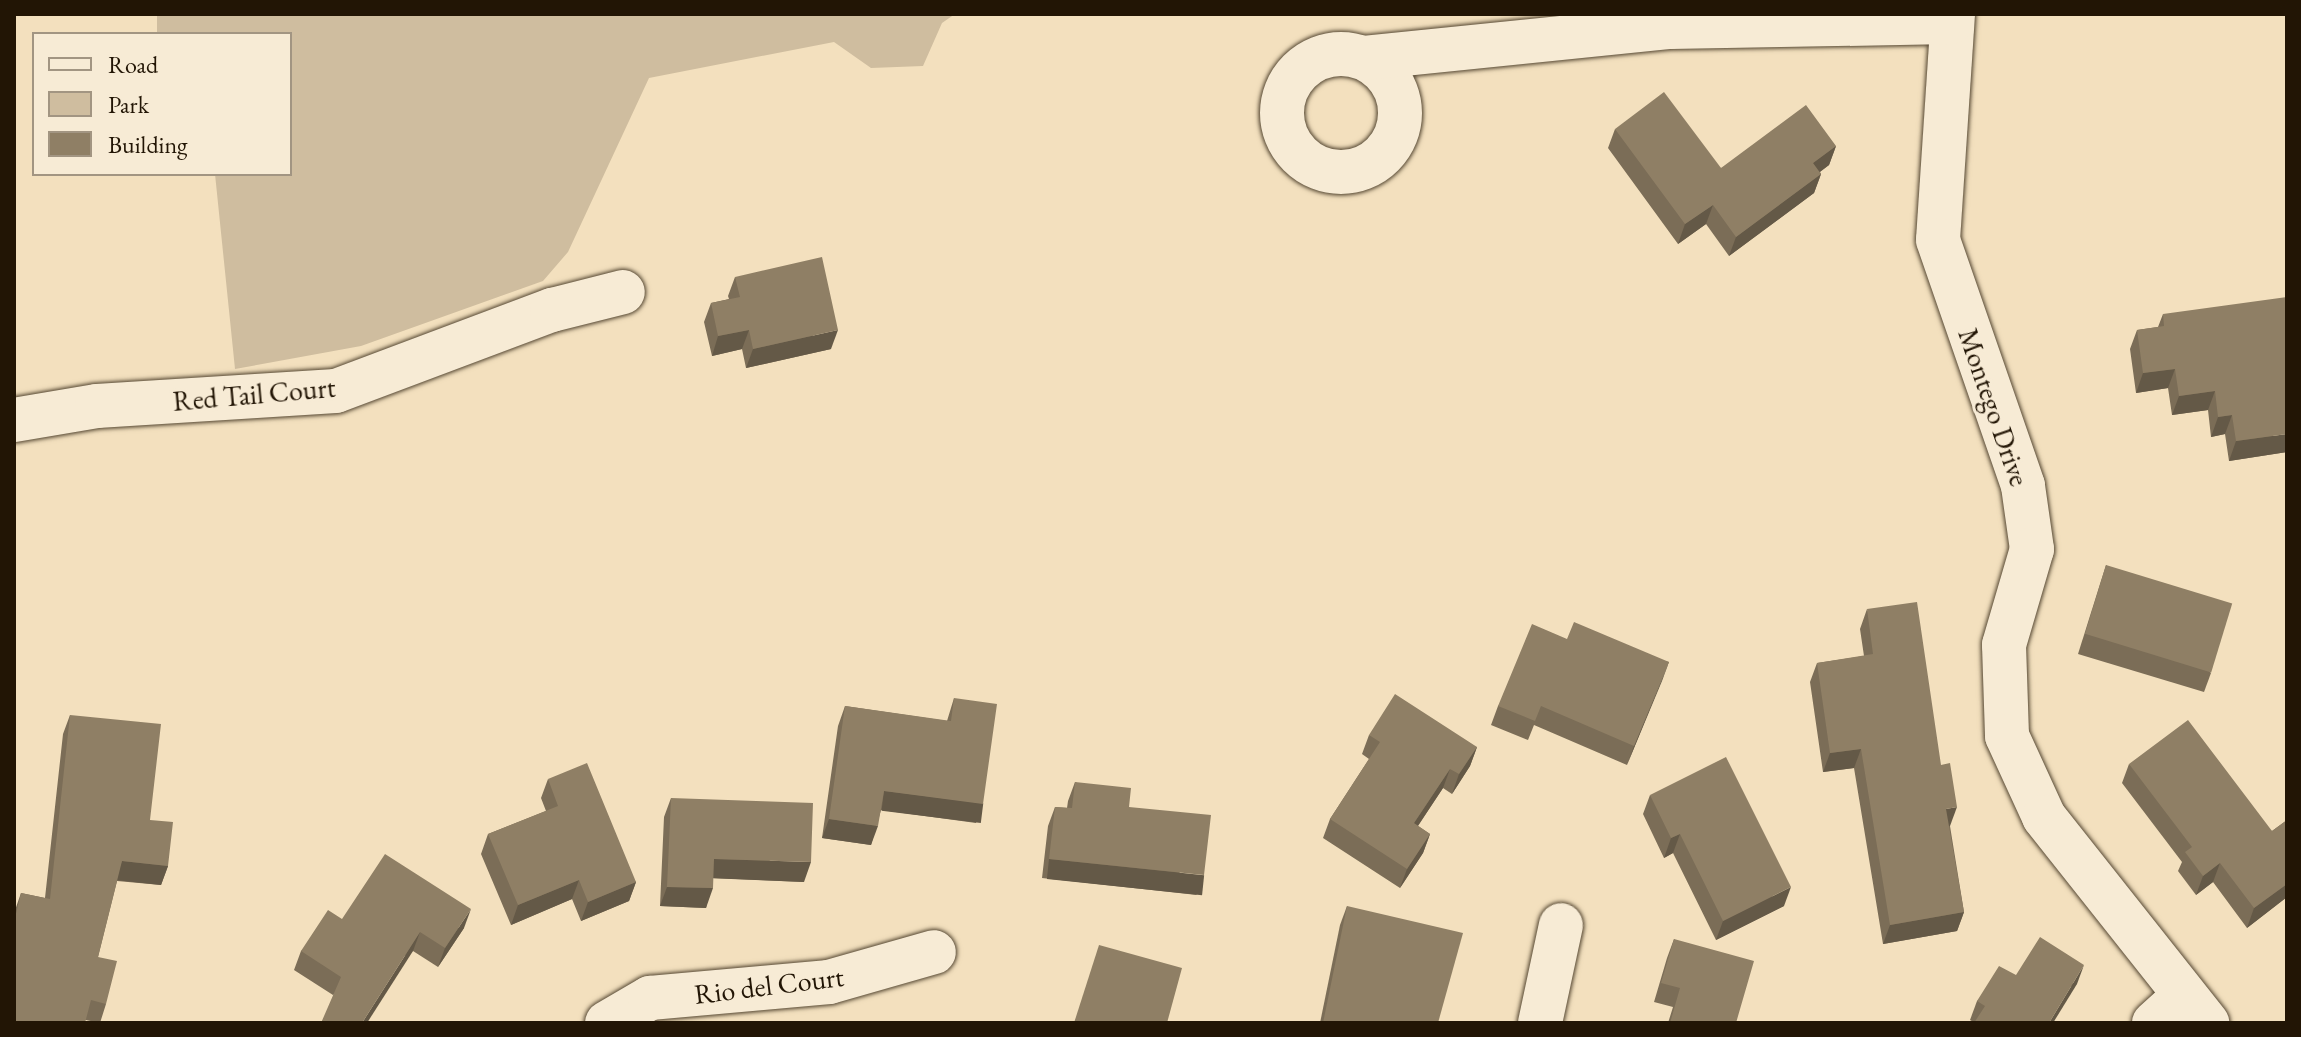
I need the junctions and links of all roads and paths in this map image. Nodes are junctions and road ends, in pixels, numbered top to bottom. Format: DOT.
graph roads {
  1 [pos="1952,18"];
  2 [pos="1364,58"];
  3 [pos="623,292"];
  4 [pos="14,420"];
  5 [pos="1561,925"];
  6 [pos="934,952"];
  7 [pos="2181,1014"];
  8 [pos="607,1023"];
  9 [pos="1540,1023"];
  1 -- 2 [label="street"];
  1 -- 7 [label="street, Montego Drive"];
  3 -- 4 [label="street, Red Tail Court"];
  5 -- 9 [label="street"];
  6 -- 8 [label="street, Rio del Court"];
}
